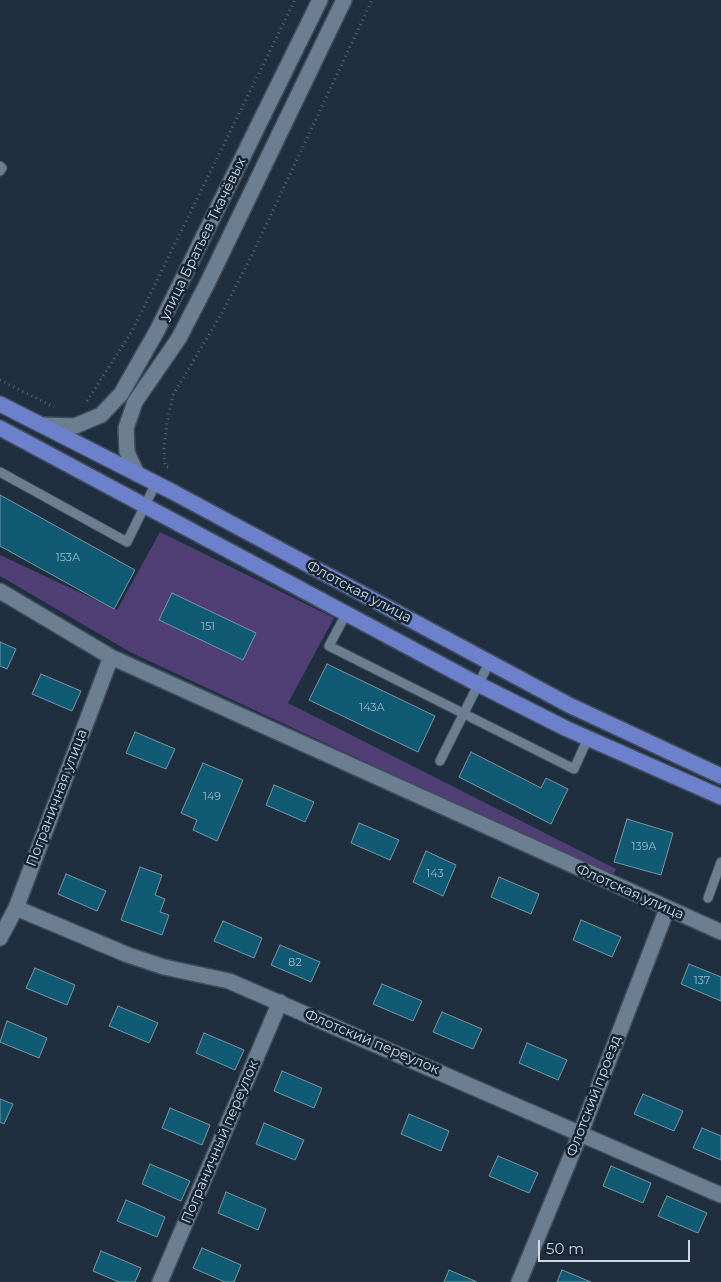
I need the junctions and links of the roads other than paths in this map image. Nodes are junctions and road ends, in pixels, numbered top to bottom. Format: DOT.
graph roads {
  1 [pos="320,0"];
  2 [pos="344,0"];
  3 [pos="0,166"];
  4 [pos="0,171"];
  5 [pos="0,404"];
  6 [pos="42,425"];
  7 [pos="0,428"];
  8 [pos="0,472"];
  9 [pos="137,474"];
  10 [pos="156,483"];
  11 [pos="145,506"];
  12 [pos="0,591"];
  13 [pos="346,614"];
  14 [pos="110,657"];
  15 [pos="490,662"];
  16 [pos="478,684"];
  17 [pos="464,714"];
  18 [pos="588,738"];
  19 [pos="440,761"];
  20 [pos="721,776"];
  21 [pos="721,797"];
  22 [pos="721,862"];
  23 [pos="708,898"];
  24 [pos="16,908"];
  25 [pos="667,909"];
  26 [pos="721,932"];
  27 [pos="0,938"];
  28 [pos="280,1002"];
  29 [pos="581,1132"];
  30 [pos="721,1194"];
  31 [pos="160,1282"];
  32 [pos="519,1282"];
  1 -- 6 [label="street, улица Братьев Ткачёвых"];
  2 -- 9 [label="street, улица Братьев Ткачёвых"];
  3 -- 4 [label="lane"];
  5 -- 6 [label="main road, Флотская улица"];
  6 -- 9 [label="main road, Флотская улица"];
  7 -- 11 [label="main road, Флотская улица"];
  8 -- 11 [label="lane"];
  9 -- 10 [label="main road, Флотская улица"];
  10 -- 11 [label="lane"];
  10 -- 15 [label="main road, Флотская улица"];
  11 -- 13 [label="main road, Флотская улица"];
  12 -- 14 [label="street, Флотская улица"];
  13 -- 16 [label="main road, Флотская улица"];
  13 -- 17 [label="lane"];
  14 -- 24 [label="street, Пограничная улица"];
  14 -- 25 [label="street, Флотская улица"];
  15 -- 16 [label="lane"];
  15 -- 20 [label="main road, Флотская улица"];
  16 -- 17 [label="lane"];
  16 -- 18 [label="main road, Флотская улица"];
  17 -- 18 [label="lane"];
  17 -- 19 [label="lane"];
  18 -- 21 [label="main road, Флотская улица"];
  22 -- 23 [label="lane"];
  24 -- 27 [label="street, Пограничная улица"];
  24 -- 28 [label="street, Флотский переулок"];
  25 -- 26 [label="street, Флотская улица"];
  25 -- 29 [label="street, Флотский проезд"];
  28 -- 29 [label="street, Флотский переулок"];
  28 -- 31 [label="street, Пограничный переулок"];
  29 -- 30 [label="street, Флотский переулок"];
  29 -- 32 [label="street, Флотский проезд"];
}
